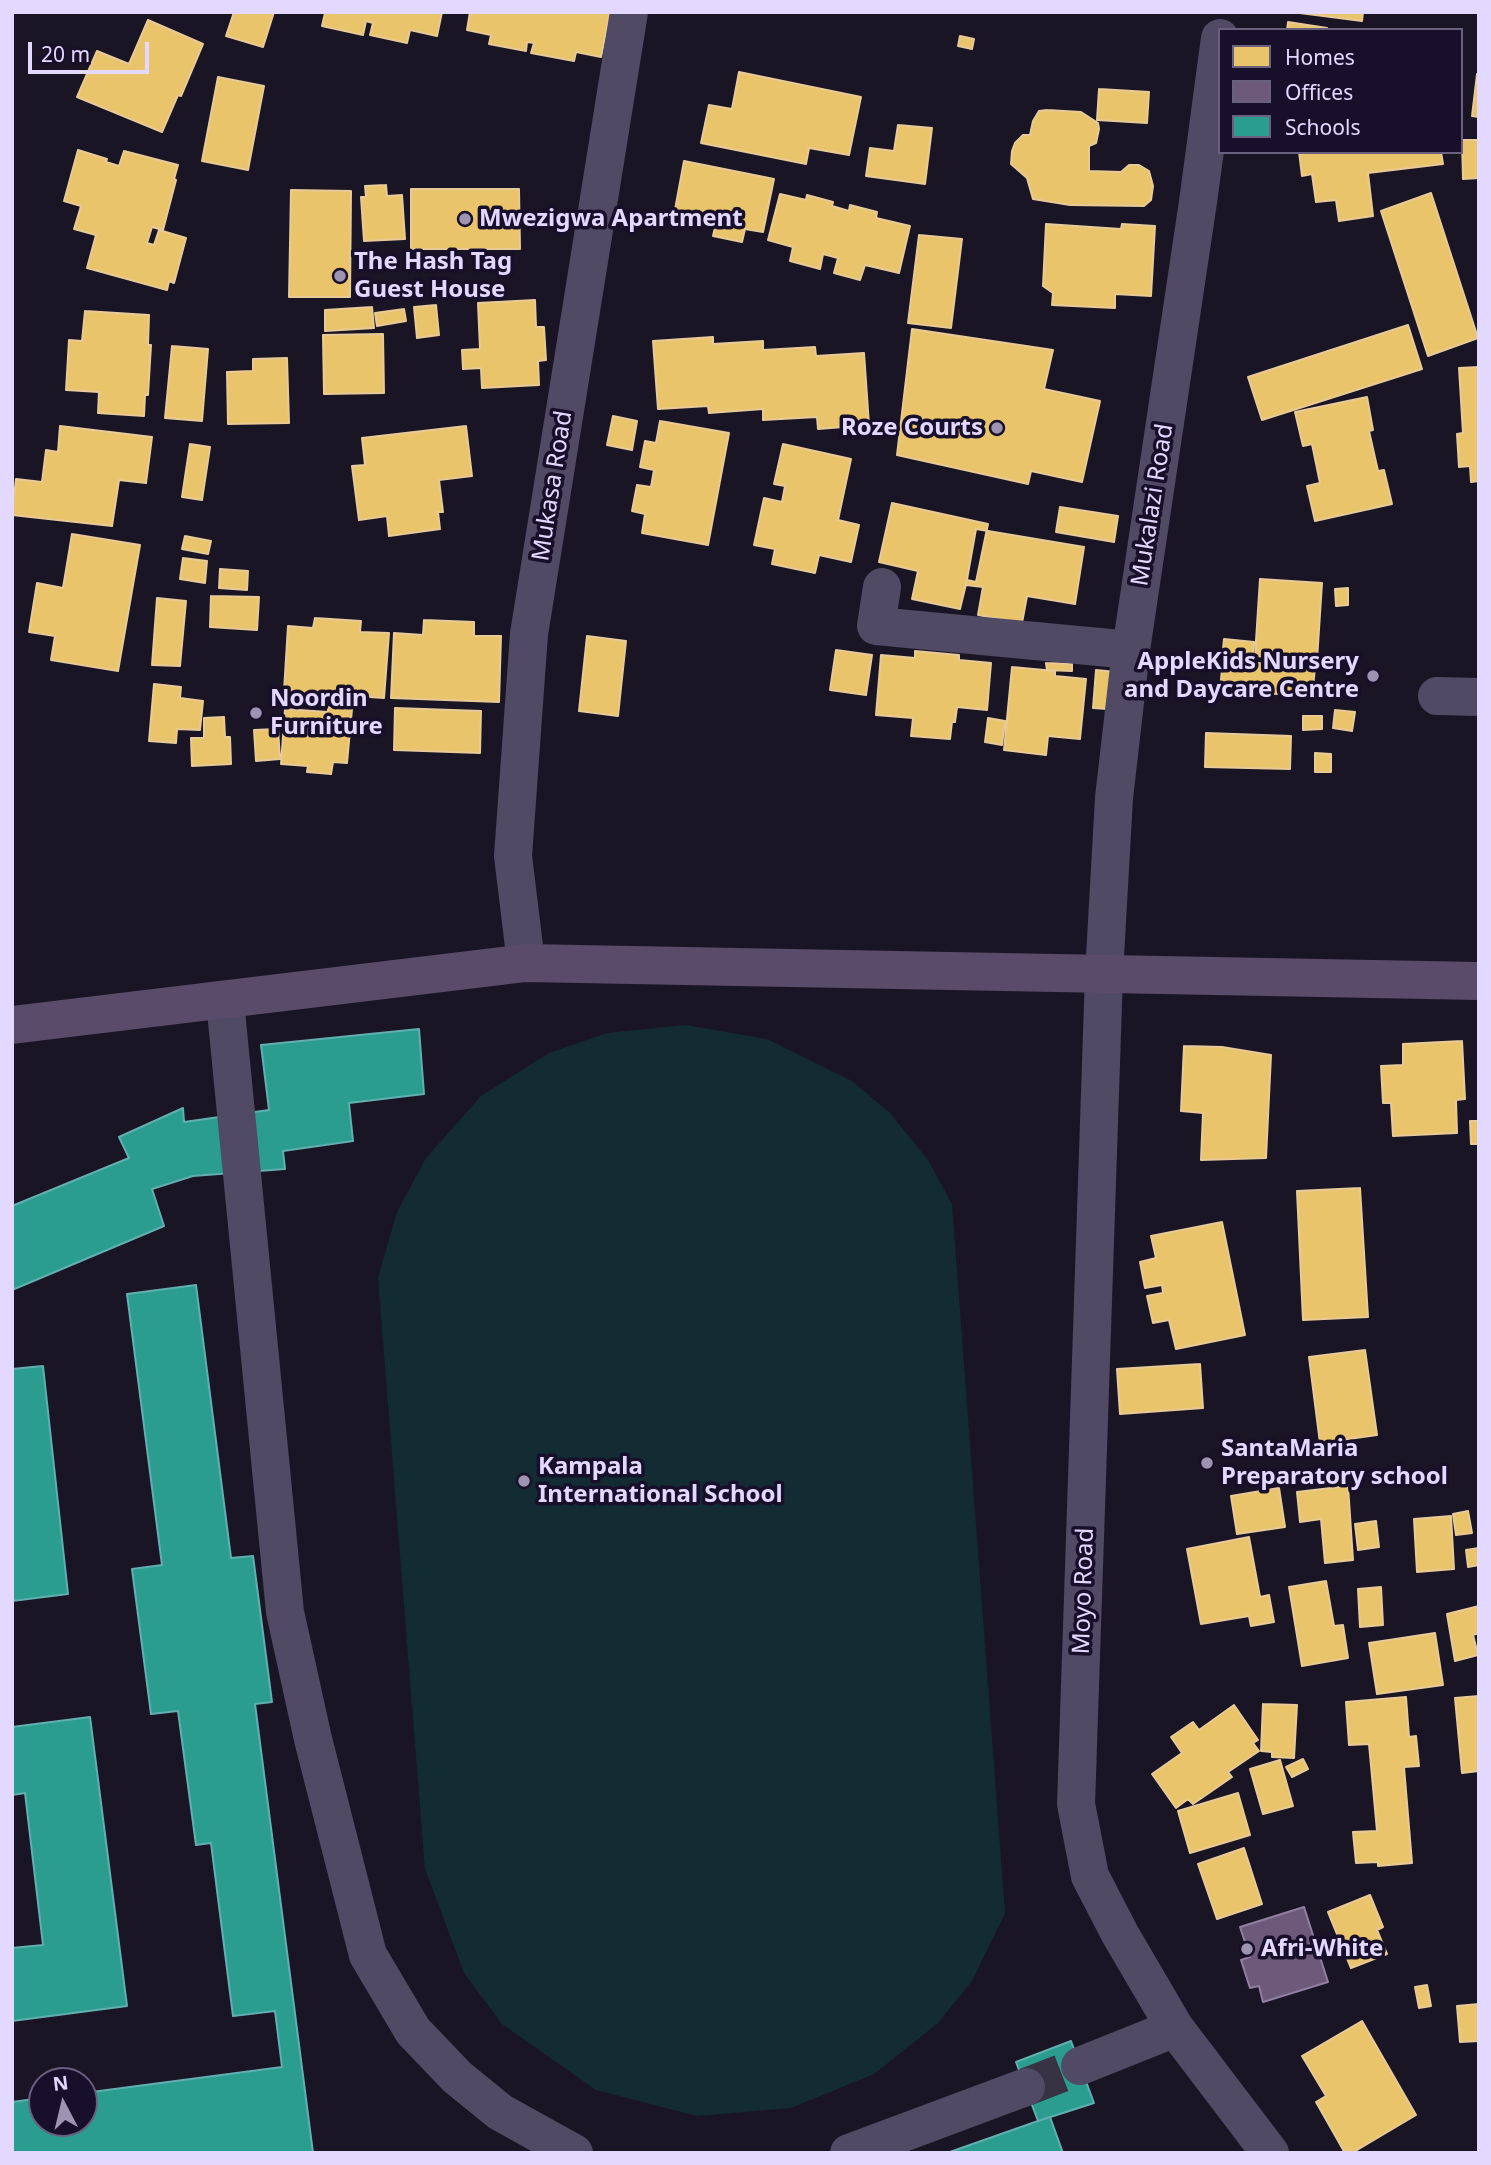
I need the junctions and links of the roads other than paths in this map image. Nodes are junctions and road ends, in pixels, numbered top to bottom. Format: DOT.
graph roads {
  1 [pos="629,12"];
  2 [pos="1218,53"];
  3 [pos="883,587"];
  4 [pos="1131,650"];
  5 [pos="1437,696"];
  6 [pos="1479,697"];
  7 [pos="526,963"];
  8 [pos="1104,974"];
  9 [pos="1479,981"];
  10 [pos="225,1001"];
  11 [pos="12,1025"];
  12 [pos="1175,2028"];
  13 [pos="1080,2066"];
  14 [pos="1026,2087"];
  15 [pos="574,2153"];
  16 [pos="849,2153"];
  17 [pos="1270,2153"];
  1 -- 7 [label="street, Mukasa Road"];
  2 -- 4 [label="street, Mukalazi Road"];
  3 -- 4 [label="street"];
  4 -- 8 [label="street, Mukalazi Road"];
  5 -- 6 [label="street"];
  7 -- 8 [label="main road"];
  7 -- 10 [label="main road"];
  8 -- 9 [label="main road"];
  8 -- 12 [label="street, Moyo Road"];
  10 -- 11 [label="main road"];
  10 -- 15 [label="street"];
  12 -- 13 [label="street"];
  12 -- 17 [label="street, Moyo Road"];
  14 -- 16 [label="street"];
}
